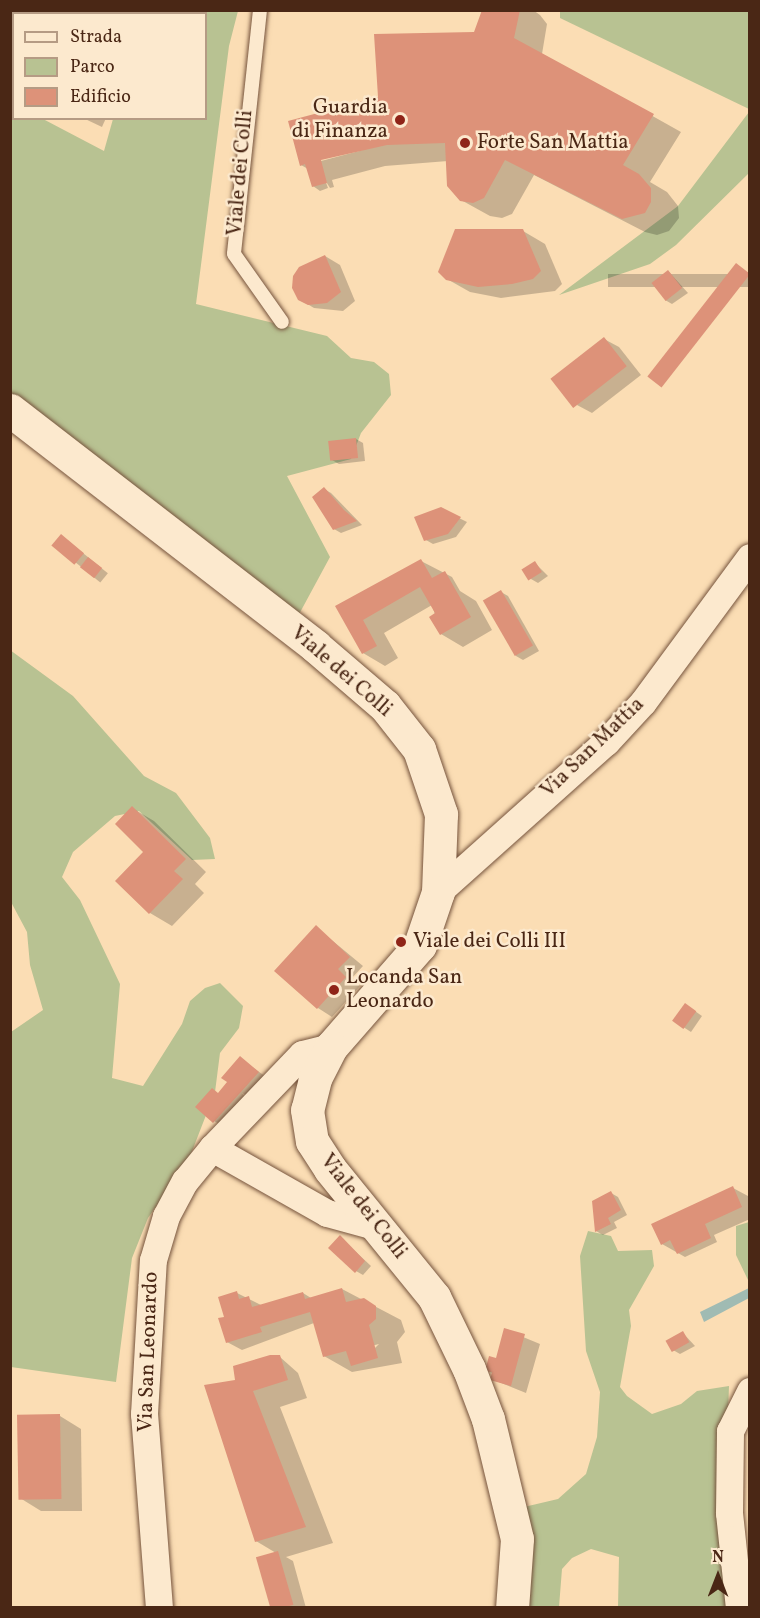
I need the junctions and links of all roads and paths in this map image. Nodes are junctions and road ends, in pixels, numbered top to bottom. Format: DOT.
graph roads {
  1 [pos="260,10"];
  2 [pos="282,322"];
  3 [pos="10,410"];
  4 [pos="750,557"];
  5 [pos="438,892"];
  6 [pos="331,1047"];
  7 [pos="212,1148"];
  8 [pos="378,1227"];
  9 [pos="750,1391"];
  10 [pos="159,1608"];
  11 [pos="512,1608"];
  12 [pos="739,1608"];
  1 -- 2 [label="lane, Viale dei Colli"];
  3 -- 5 [label="street, Viale dei Colli"];
  4 -- 5 [label="street, Via San Mattia"];
  5 -- 6 [label="street, Viale dei Colli"];
  6 -- 7 [label="street, Via San Leonardo"];
  6 -- 8 [label="street, Viale dei Colli"];
  7 -- 8 [label="street"];
  7 -- 10 [label="street, Via San Leonardo"];
  8 -- 11 [label="street, Viale dei Colli"];
  9 -- 12 [label="street"];
}
